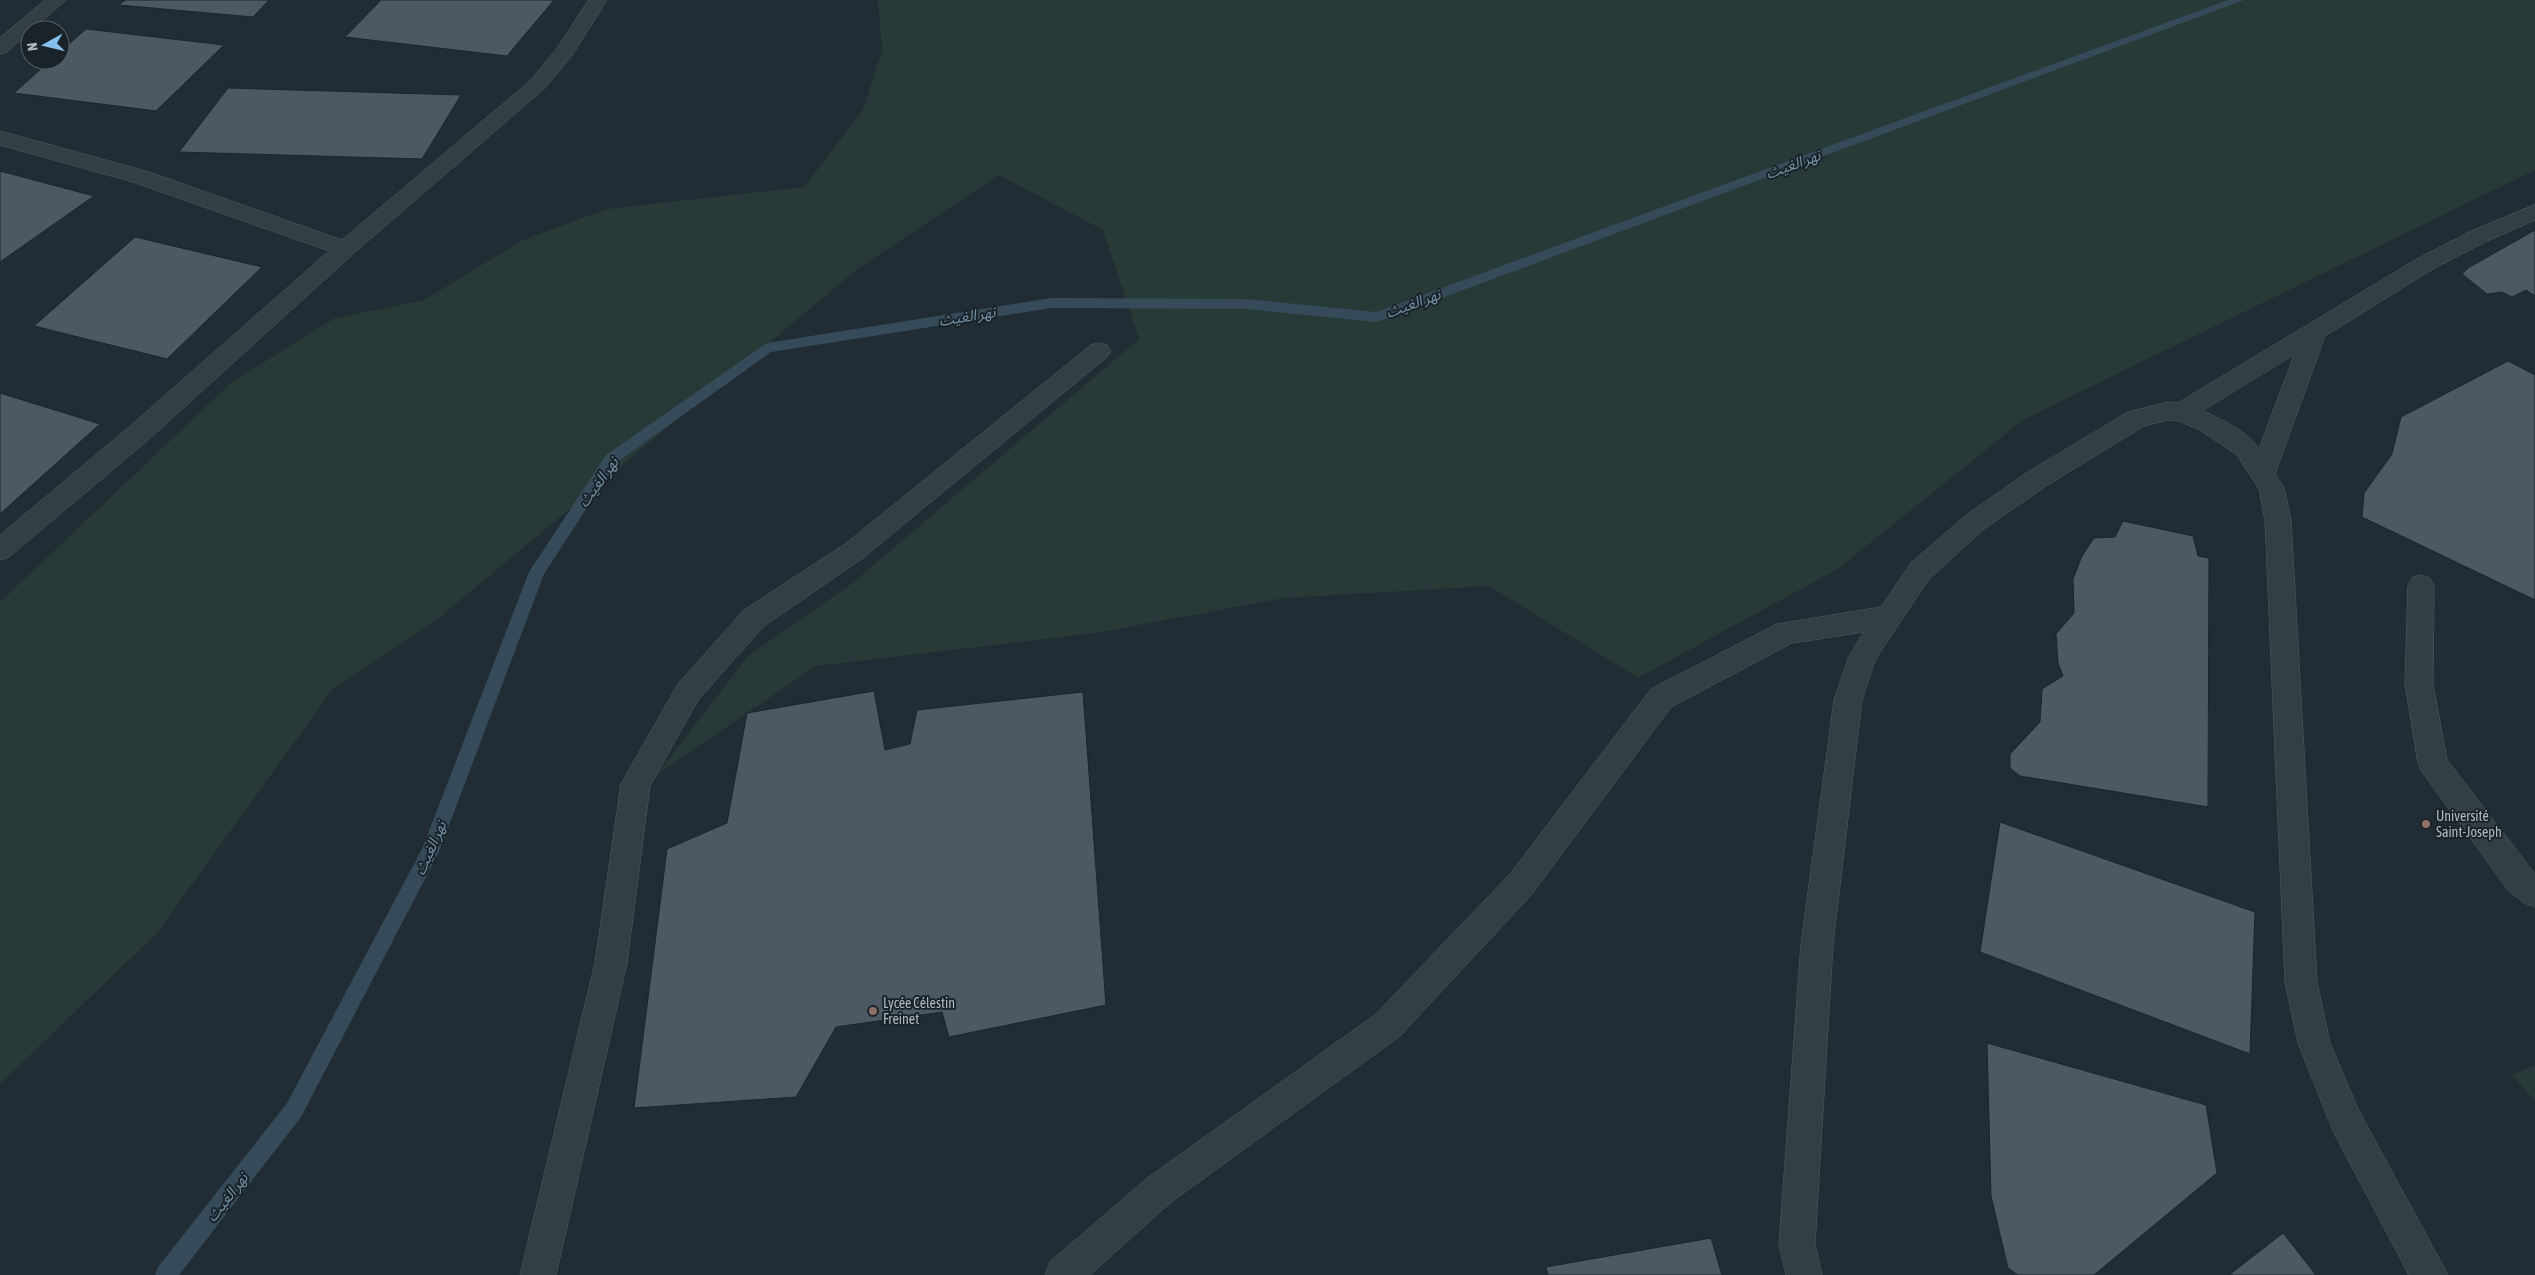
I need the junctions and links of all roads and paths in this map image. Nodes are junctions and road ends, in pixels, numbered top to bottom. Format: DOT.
graph roads {
  1 [pos="57,0"];
  2 [pos="598,0"];
  3 [pos="0,48"];
  4 [pos="0,138"];
  5 [pos="2535,212"];
  6 [pos="346,249"];
  7 [pos="2314,333"];
  8 [pos="1099,351"];
  9 [pos="2182,412"];
  10 [pos="2263,473"];
  11 [pos="0,550"];
  12 [pos="2421,586"];
  13 [pos="1889,617"];
  14 [pos="2535,893"];
  15 [pos="538,1275"];
  16 [pos="1063,1275"];
  17 [pos="1804,1275"];
  18 [pos="2430,1275"];
  1 -- 3 [label="street"];
  2 -- 6 [label="street"];
  4 -- 6 [label="street"];
  5 -- 7 [label="street"];
  6 -- 11 [label="street"];
  7 -- 9 [label="street"];
  7 -- 10 [label="street"];
  8 -- 15 [label="street"];
  9 -- 10 [label="street"];
  9 -- 13 [label="street"];
  10 -- 18 [label="street"];
  12 -- 14 [label="street"];
  13 -- 16 [label="street"];
  13 -- 17 [label="street"];
}
